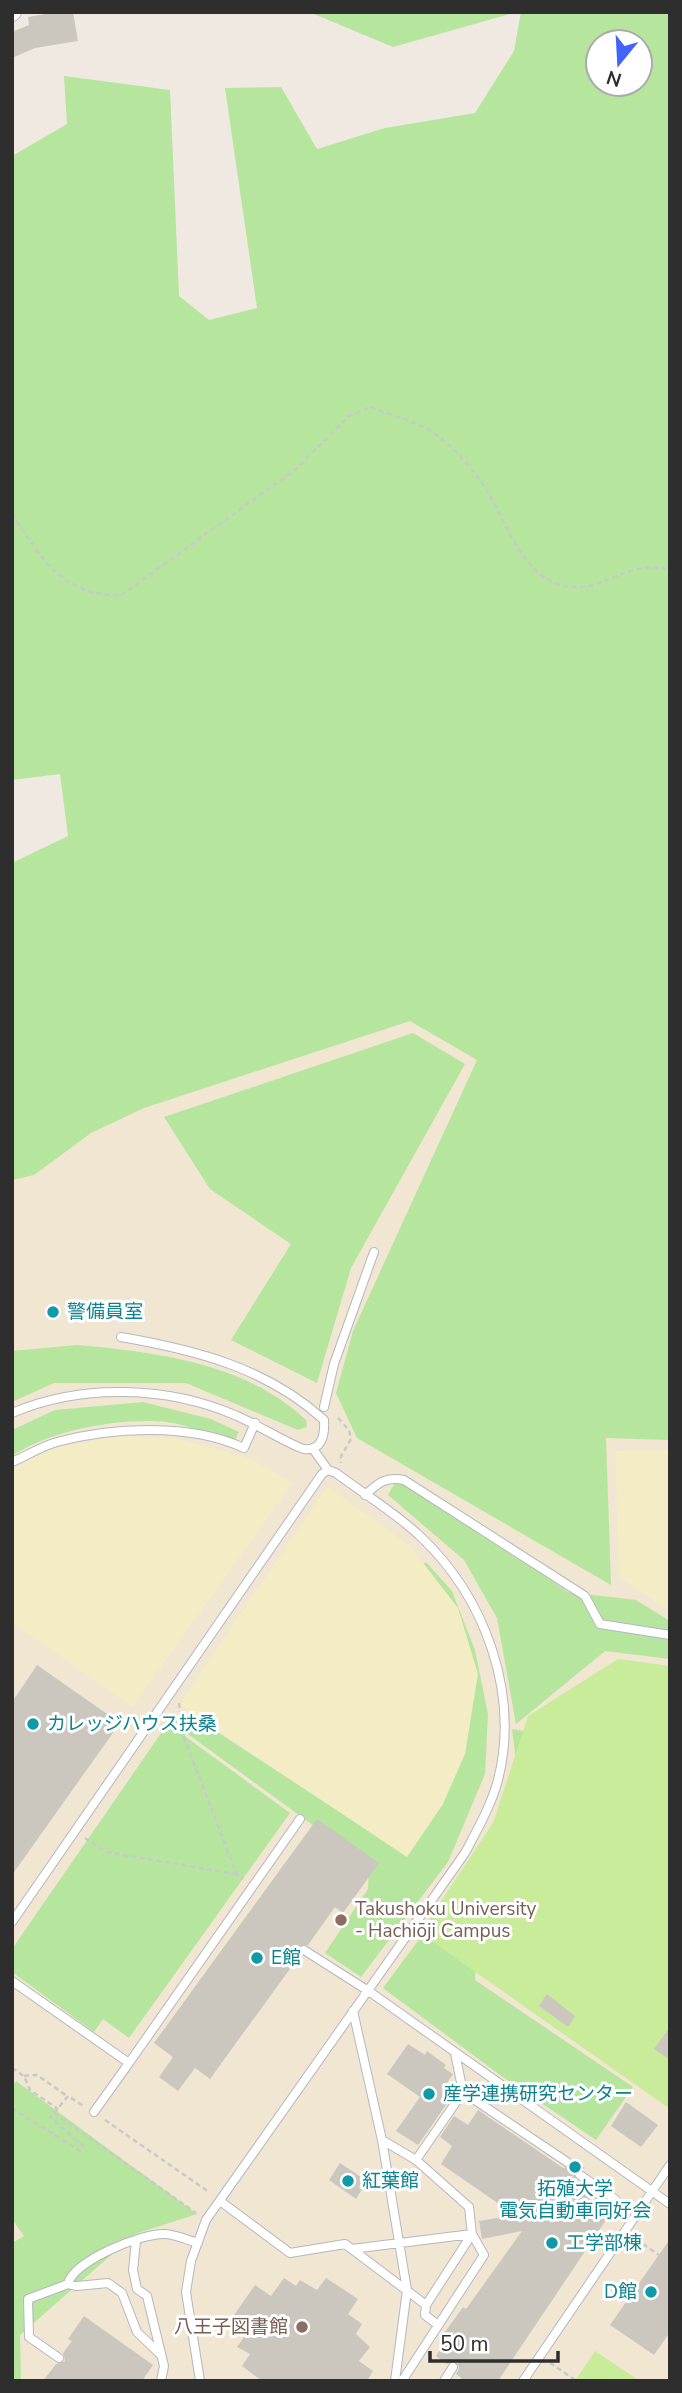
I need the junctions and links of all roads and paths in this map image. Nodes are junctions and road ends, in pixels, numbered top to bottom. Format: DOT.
graph roads {
  1 [pos="12,514"];
  2 [pos="670,570"];
  3 [pos="374,1252"];
  4 [pos="121,1336"];
  5 [pos="324,1407"];
  6 [pos="12,1413"];
  7 [pos="255,1423"];
  8 [pos="313,1449"];
  9 [pos="12,1462"];
  10 [pos="328,1470"];
  11 [pos="365,1495"];
  12 [pos="670,1635"];
  13 [pos="178,1699"];
  14 [pos="300,1819"];
  15 [pos="82,1837"];
  16 [pos="237,1875"];
  17 [pos="252,1887"];
  18 [pos="12,1923"];
  19 [pos="304,1950"];
  20 [pos="12,1981"];
  21 [pos="370,1992"];
  22 [pos="353,2011"];
  23 [pos="455,2053"];
  24 [pos="129,2063"];
  25 [pos="12,2068"];
  26 [pos="24,2077"];
  27 [pos="463,2092"];
  28 [pos="68,2096"];
  29 [pos="12,2108"];
  30 [pos="58,2109"];
  31 [pos="94,2112"];
  32 [pos="127,2137"];
  33 [pos="382,2140"];
  34 [pos="416,2160"];
  35 [pos="566,2162"];
  36 [pos="670,2165"];
  37 [pos="580,2175"];
  38 [pos="206,2190"];
  39 [pos="651,2191"];
  40 [pos="615,2199"];
  41 [pos="220,2201"];
  42 [pos="670,2204"];
  43 [pos="206,2220"];
  44 [pos="472,2234"];
  45 [pos="630,2235"];
  46 [pos="136,2241"];
  47 [pos="198,2243"];
  48 [pos="399,2244"];
  49 [pos="352,2249"];
  50 [pos="659,2255"];
  51 [pos="68,2284"];
  52 [pos="137,2290"];
  53 [pos="407,2290"];
  54 [pos="122,2293"];
  55 [pos="426,2305"];
  56 [pos="438,2325"];
  57 [pos="161,2355"];
  58 [pos="59,2358"];
  59 [pos="545,2359"];
  60 [pos="453,2367"];
  61 [pos="575,2380"];
  62 [pos="161,2381"];
  63 [pos="200,2381"];
  64 [pos="395,2381"];
  65 [pos="402,2381"];
  66 [pos="444,2381"];
  67 [pos="523,2381"];
  1 -- 2 [label="path"];
  3 -- 5 [label="lane"];
  4 -- 8 [label="lane"];
  6 -- 7 [label="lane"];
  7 -- 8 [label="lane"];
  7 -- 9 [label="lane"];
  8 -- 10 [label="lane"];
  10 -- 11 [label="lane"];
  10 -- 18 [label="lane"];
  11 -- 12 [label="lane"];
  11 -- 21 [label="lane"];
  13 -- 16 [label="path"];
  14 -- 17 [label="lane"];
  15 -- 16 [label="path"];
  16 -- 17 [label="path"];
  17 -- 24 [label="lane"];
  19 -- 21 [label="lane"];
  20 -- 24 [label="lane"];
  21 -- 22 [label="lane"];
  21 -- 23 [label="lane"];
  22 -- 33 [label="lane"];
  22 -- 41 [label="lane"];
  23 -- 27 [label="lane"];
  23 -- 39 [label="lane"];
  24 -- 31 [label="lane"];
  25 -- 26 [label="path"];
  26 -- 28 [label="path"];
  26 -- 30 [label="path"];
  27 -- 34 [label="lane"];
  27 -- 35 [label="lane"];
  29 -- 43 [label="path"];
  32 -- 38 [label="path"];
  33 -- 34 [label="lane"];
  33 -- 48 [label="lane"];
  34 -- 44 [label="lane"];
  36 -- 39 [label="lane"];
  37 -- 40 [label="lane"];
  39 -- 42 [label="lane"];
  39 -- 67 [label="lane"];
  41 -- 43 [label="lane"];
  41 -- 49 [label="lane"];
  43 -- 47 [label="lane"];
  44 -- 48 [label="lane"];
  44 -- 55 [label="lane"];
  44 -- 56 [label="lane"];
  45 -- 50 [label="path"];
  46 -- 47 [label="lane"];
  46 -- 51 [label="lane"];
  46 -- 52 [label="lane"];
  47 -- 63 [label="lane"];
  48 -- 49 [label="lane"];
  48 -- 53 [label="lane"];
  49 -- 53 [label="lane"];
  51 -- 54 [label="lane"];
  51 -- 58 [label="lane"];
  52 -- 54 [label="lane"];
  52 -- 57 [label="lane"];
  53 -- 55 [label="lane"];
  53 -- 64 [label="lane"];
  54 -- 57 [label="lane"];
  55 -- 56 [label="lane"];
  56 -- 65 [label="lane"];
  57 -- 62 [label="lane"];
  59 -- 61 [label="path"];
  60 -- 66 [label="lane"];
}
